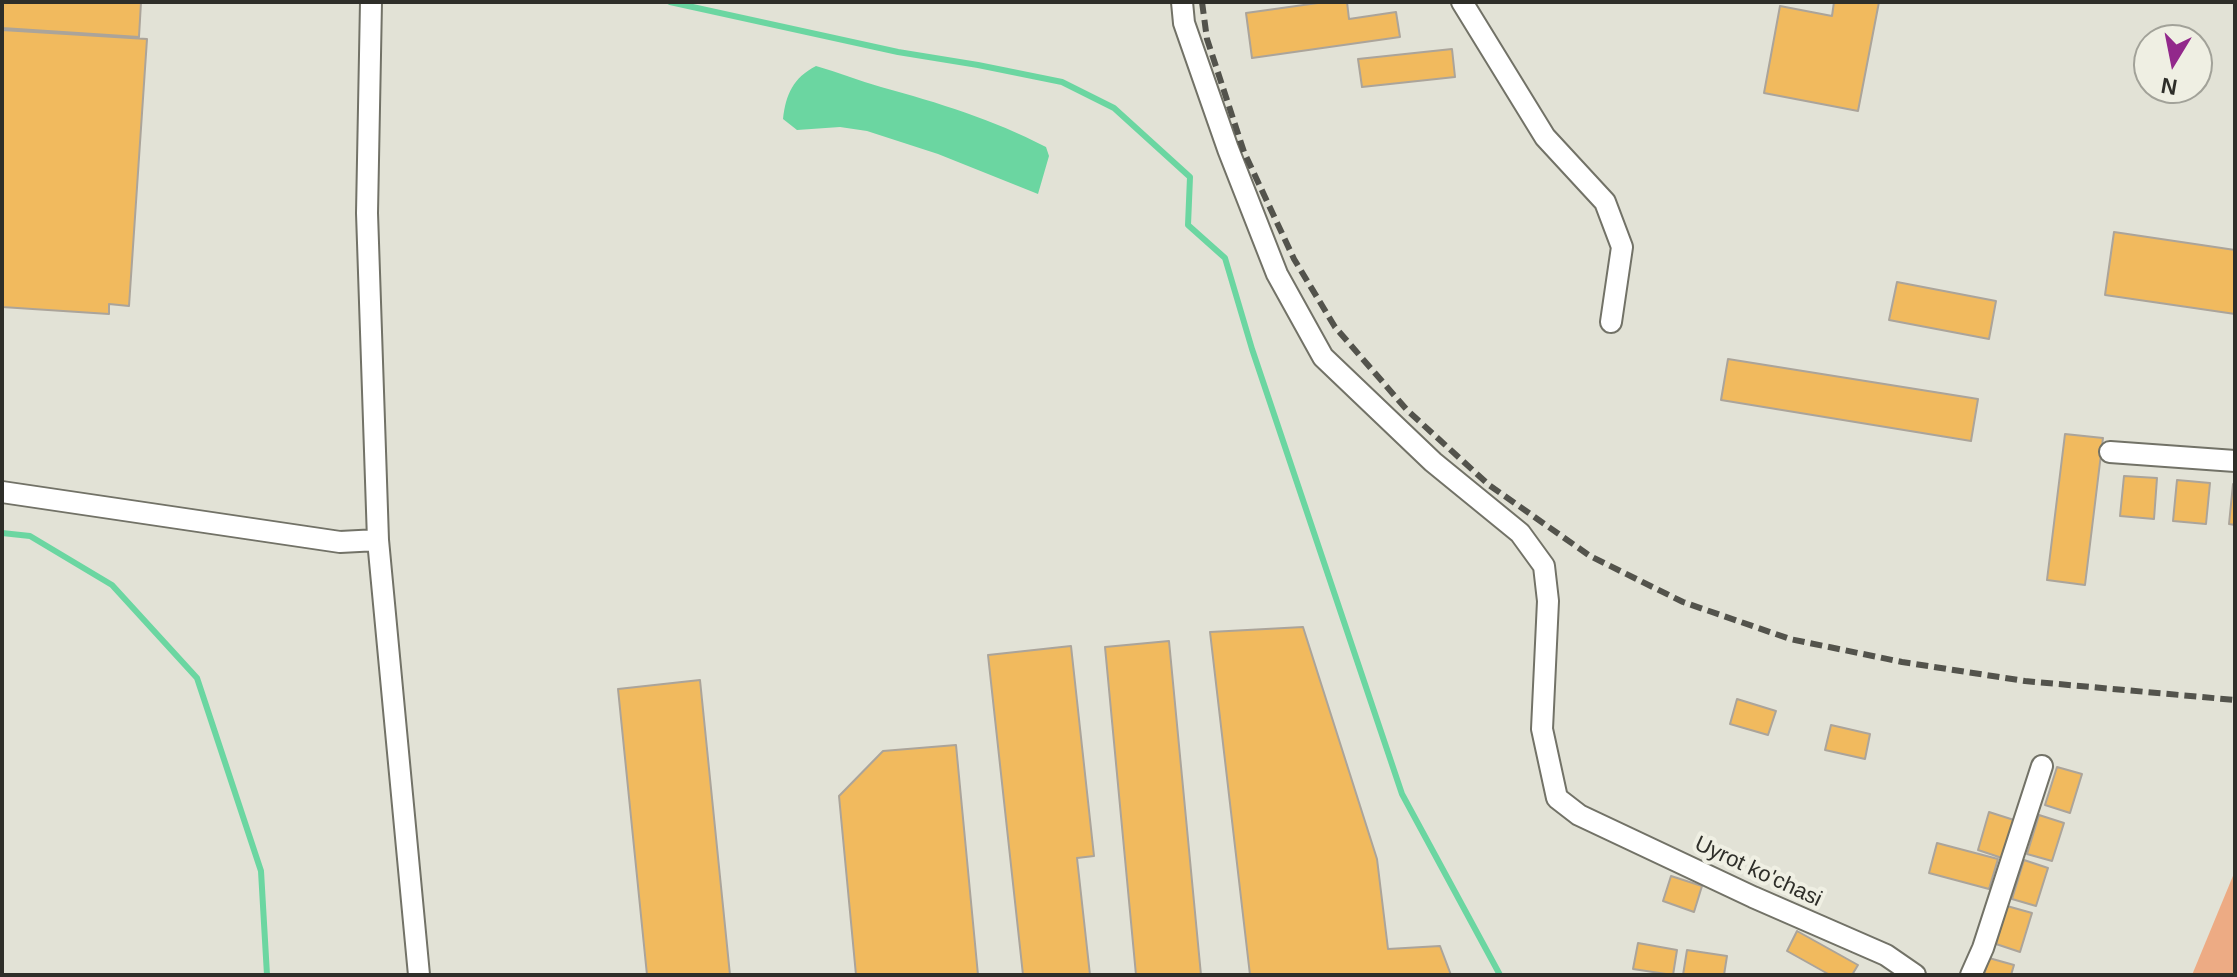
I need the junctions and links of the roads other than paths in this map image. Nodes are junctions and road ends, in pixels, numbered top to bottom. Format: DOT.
graph roads {
  1 [pos="371,2"];
  2 [pos="1182,2"];
  3 [pos="1462,2"];
  4 [pos="1611,322"];
  5 [pos="2110,452"];
  6 [pos="2235,461"];
  7 [pos="2,492"];
  8 [pos="378,540"];
  9 [pos="2042,766"];
  10 [pos="419,975"];
  11 [pos="1915,975"];
  12 [pos="1971,975"];
  1 -- 8 [label="street"];
  2 -- 11 [label="street, Uyrot ko'chasi"];
  3 -- 4 [label="street"];
  5 -- 6 [label="street"];
  7 -- 8 [label="street"];
  8 -- 10 [label="street"];
  9 -- 12 [label="street"];
}
